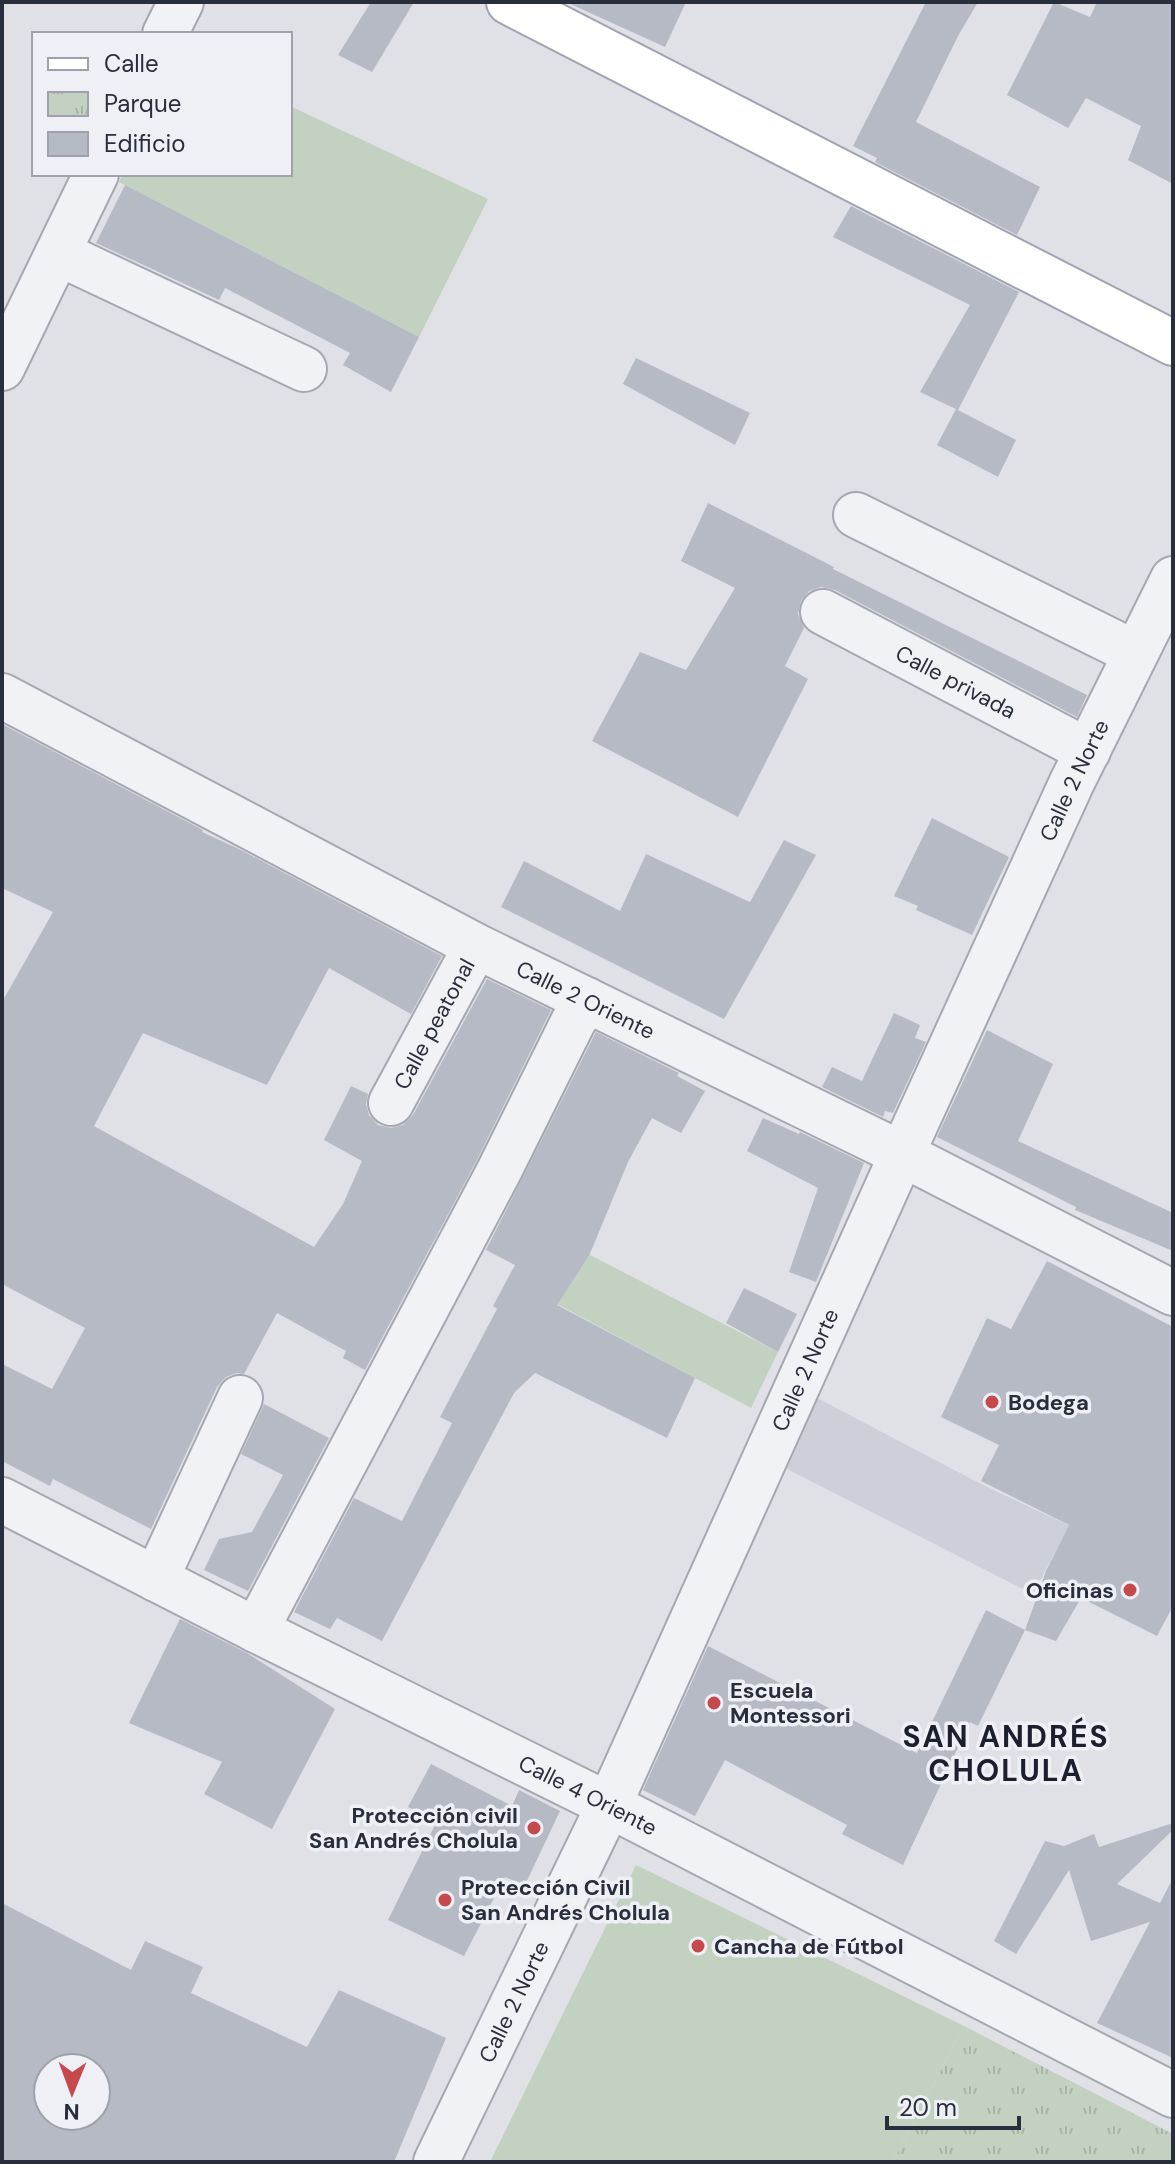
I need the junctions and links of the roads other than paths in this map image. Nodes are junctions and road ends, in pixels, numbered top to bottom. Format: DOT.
graph roads {
  1 [pos="181,2"];
  2 [pos="509,2"];
  3 [pos="166,32"];
  4 [pos="95,176"];
  5 [pos="58,253"];
  6 [pos="1173,343"];
  7 [pos="2,368"];
  8 [pos="304,369"];
  9 [pos="856,515"];
  10 [pos="1173,579"];
  11 [pos="823,612"];
  12 [pos="1152,643"];
  13 [pos="2,696"];
  14 [pos="1088,751"];
  15 [pos="476,946"];
  16 [pos="587,1000"];
  17 [pos="391,1103"];
  18 [pos="902,1154"];
  19 [pos="1173,1293"];
  20 [pos="240,1398"];
  21 [pos="2,1500"];
  22 [pos="156,1579"];
  23 [pos="256,1630"];
  24 [pos="609,1805"];
  25 [pos="1173,2095"];
  26 [pos="436,2162"];
  1 -- 3 [label="street"];
  2 -- 6 [label="main road"];
  4 -- 5 [label="street"];
  5 -- 7 [label="street"];
  5 -- 8 [label="street"];
  9 -- 12 [label="street"];
  10 -- 12 [label="street, Calle 2 Norte"];
  11 -- 14 [label="street, Calle privada"];
  12 -- 14 [label="street, Calle 2 Norte"];
  13 -- 15 [label="street, Calle 2 Oriente"];
  14 -- 18 [label="street, Calle 2 Norte"];
  15 -- 16 [label="street, Calle 2 Oriente"];
  15 -- 17 [label="street, Calle peatonal"];
  16 -- 18 [label="street, Calle 2 Oriente"];
  16 -- 23 [label="street"];
  18 -- 19 [label="street, Calle 2 Oriente"];
  18 -- 24 [label="street, Calle 2 Norte"];
  20 -- 22 [label="street"];
  21 -- 22 [label="street, Calle 4 Oriente"];
  22 -- 23 [label="street, Calle 4 Oriente"];
  23 -- 24 [label="street, Calle 4 Oriente"];
  24 -- 25 [label="street, Calle 4 Oriente"];
  24 -- 26 [label="street, Calle 2 Norte"];
}
